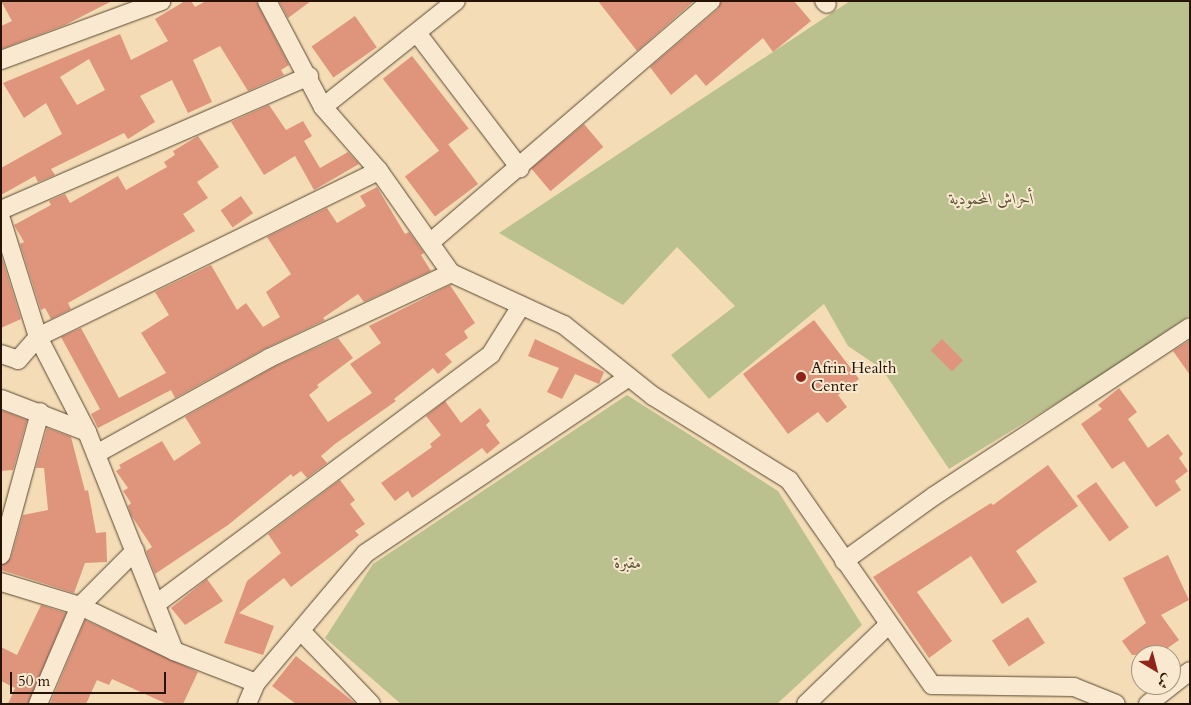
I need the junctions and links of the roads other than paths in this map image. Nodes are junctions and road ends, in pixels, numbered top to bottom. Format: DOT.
graph roads {
  1 [pos="161,1"];
  2 [pos="267,1"];
  3 [pos="456,1"];
  4 [pos="711,1"];
  5 [pos="417,33"];
  6 [pos="1,60"];
  7 [pos="309,76"];
  8 [pos="323,107"];
  9 [pos="520,168"];
  10 [pos="379,171"];
  11 [pos="1,210"];
  12 [pos="1,219"];
  13 [pos="432,241"];
  14 [pos="451,273"];
  15 [pos="522,306"];
  16 [pos="1190,327"];
  17 [pos="38,337"];
  18 [pos="1,354"];
  19 [pos="629,377"];
  20 [pos="1,399"];
  21 [pos="40,412"];
  22 [pos="87,432"];
  23 [pos="96,454"];
  24 [pos="135,551"];
  25 [pos="1,554"];
  26 [pos="844,561"];
  27 [pos="1,582"];
  28 [pos="156,604"];
  29 [pos="80,606"];
  30 [pos="889,624"];
  31 [pos="301,631"];
  32 [pos="174,651"];
  33 [pos="1190,671"];
  34 [pos="256,683"];
  35 [pos="38,704"];
  36 [pos="247,704"];
  37 [pos="371,704"];
  38 [pos="806,704"];
  39 [pos="1116,704"];
  40 [pos="1148,704"];
  1 -- 6 [label="street"];
  2 -- 7 [label="street"];
  3 -- 5 [label="street"];
  4 -- 9 [label="street"];
  5 -- 8 [label="street"];
  5 -- 9 [label="street"];
  7 -- 8 [label="street"];
  7 -- 11 [label="street"];
  8 -- 10 [label="street"];
  9 -- 13 [label="street"];
  10 -- 13 [label="street"];
  10 -- 17 [label="street"];
  12 -- 17 [label="street"];
  13 -- 14 [label="street"];
  14 -- 15 [label="street"];
  14 -- 23 [label="street"];
  15 -- 19 [label="street"];
  15 -- 28 [label="street"];
  16 -- 26 [label="street"];
  17 -- 18 [label="street"];
  17 -- 22 [label="street"];
  19 -- 26 [label="street"];
  19 -- 31 [label="street"];
  20 -- 21 [label="street"];
  21 -- 22 [label="street"];
  21 -- 25 [label="street"];
  22 -- 23 [label="street"];
  23 -- 24 [label="street"];
  24 -- 28 [label="street"];
  24 -- 29 [label="street"];
  26 -- 30 [label="street"];
  27 -- 29 [label="street"];
  28 -- 32 [label="street"];
  29 -- 32 [label="street"];
  29 -- 35 [label="street"];
  30 -- 38 [label="street"];
  30 -- 39 [label="street"];
  31 -- 34 [label="street"];
  31 -- 37 [label="street"];
  32 -- 34 [label="street"];
  33 -- 40 [label="street"];
  34 -- 36 [label="street"];
}
